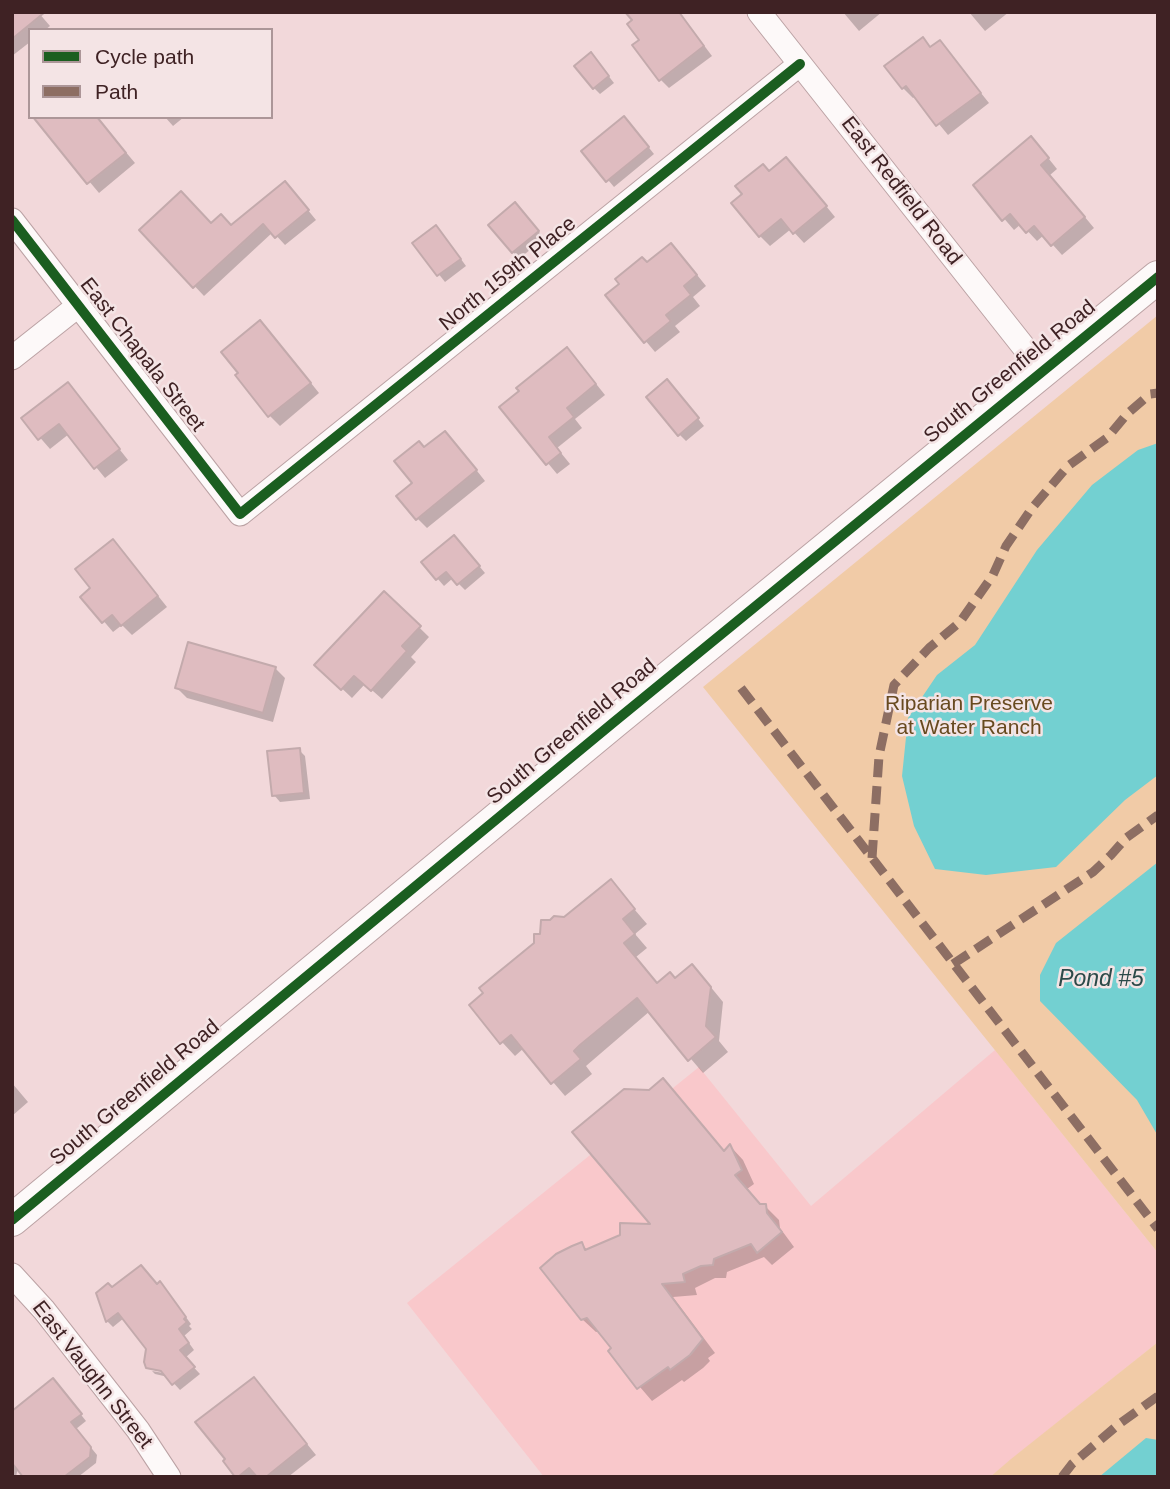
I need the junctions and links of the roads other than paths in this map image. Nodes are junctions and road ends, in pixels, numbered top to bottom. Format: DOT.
graph roads {
  1 [pos="759,12"];
  2 [pos="800,64"];
  3 [pos="12,220"];
  4 [pos="1158,276"];
  5 [pos="79,305"];
  6 [pos="12,358"];
  7 [pos="1042,370"];
  8 [pos="240,514"];
  9 [pos="12,1220"];
  10 [pos="12,1275"];
  11 [pos="160,1473"];
  1 -- 2 [label="street, East Redfield Road"];
  2 -- 7 [label="street, East Redfield Road"];
  2 -- 8 [label="street, North 159th Place"];
  3 -- 5 [label="street, East Chapala Street"];
  4 -- 7 [label="main road, South Greenfield Road"];
  5 -- 6 [label="street"];
  5 -- 8 [label="street, East Chapala Street"];
  7 -- 9 [label="main road, South Greenfield Road"];
  10 -- 11 [label="street, East Vaughn Street"];
}
